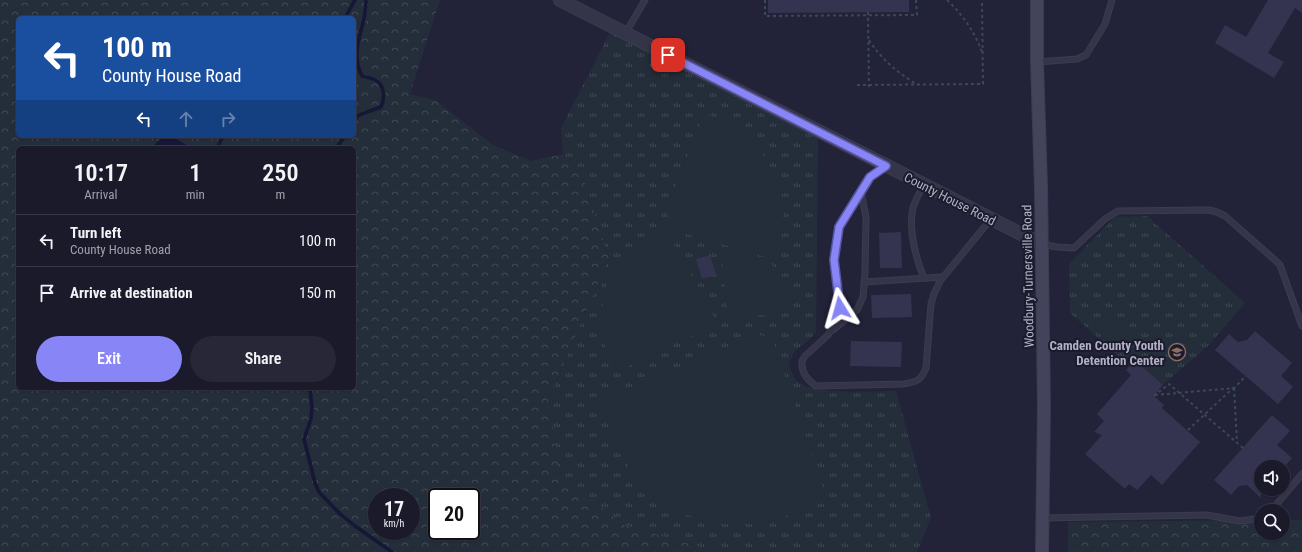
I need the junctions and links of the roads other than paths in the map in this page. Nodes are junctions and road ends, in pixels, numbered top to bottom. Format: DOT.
graph roads {
  1 [pos="560,0"];
  2 [pos="645,0"];
  3 [pos="1037,0"];
  4 [pos="1112,0"];
  5 [pos="626,34"];
  6 [pos="1037,62"];
  7 [pos="886,166"];
  8 [pos="924,185"];
  9 [pos="861,192"];
  10 [pos="991,219"];
  11 [pos="1041,244"];
  12 [pos="943,277"];
  13 [pos="924,278"];
  14 [pos="864,282"];
  15 [pos="1302,326"];
  16 [pos="827,336"];
  17 [pos="1302,474"];
  18 [pos="1277,504"];
  19 [pos="1043,518"];
  20 [pos="1254,519"];
  21 [pos="1042,552"];
  1 -- 5 [label="street, County House Road"];
  2 -- 5 [label="lane"];
  3 -- 6 [label="main road, Woodbury-Turnersville Road"];
  4 -- 6 [label="lane"];
  5 -- 7 [label="street, County House Road"];
  6 -- 11 [label="main road, Woodbury-Turnersville Road"];
  7 -- 8 [label="street, County House Road"];
  7 -- 9 [label="lane"];
  8 -- 10 [label="street, County House Road"];
  8 -- 13 [label="lane"];
  9 -- 14 [label="lane"];
  9 -- 16 [label="lane"];
  10 -- 11 [label="street, County House Road"];
  10 -- 12 [label="lane"];
  11 -- 15 [label="lane"];
  11 -- 19 [label="main road, Woodbury-Turnersville Road"];
  12 -- 13 [label="lane"];
  12 -- 16 [label="lane"];
  13 -- 14 [label="lane"];
  14 -- 16 [label="lane"];
  17 -- 18 [label="lane"];
  19 -- 20 [label="lane"];
  19 -- 21 [label="main road, Woodbury-Turnersville Road"];
}
